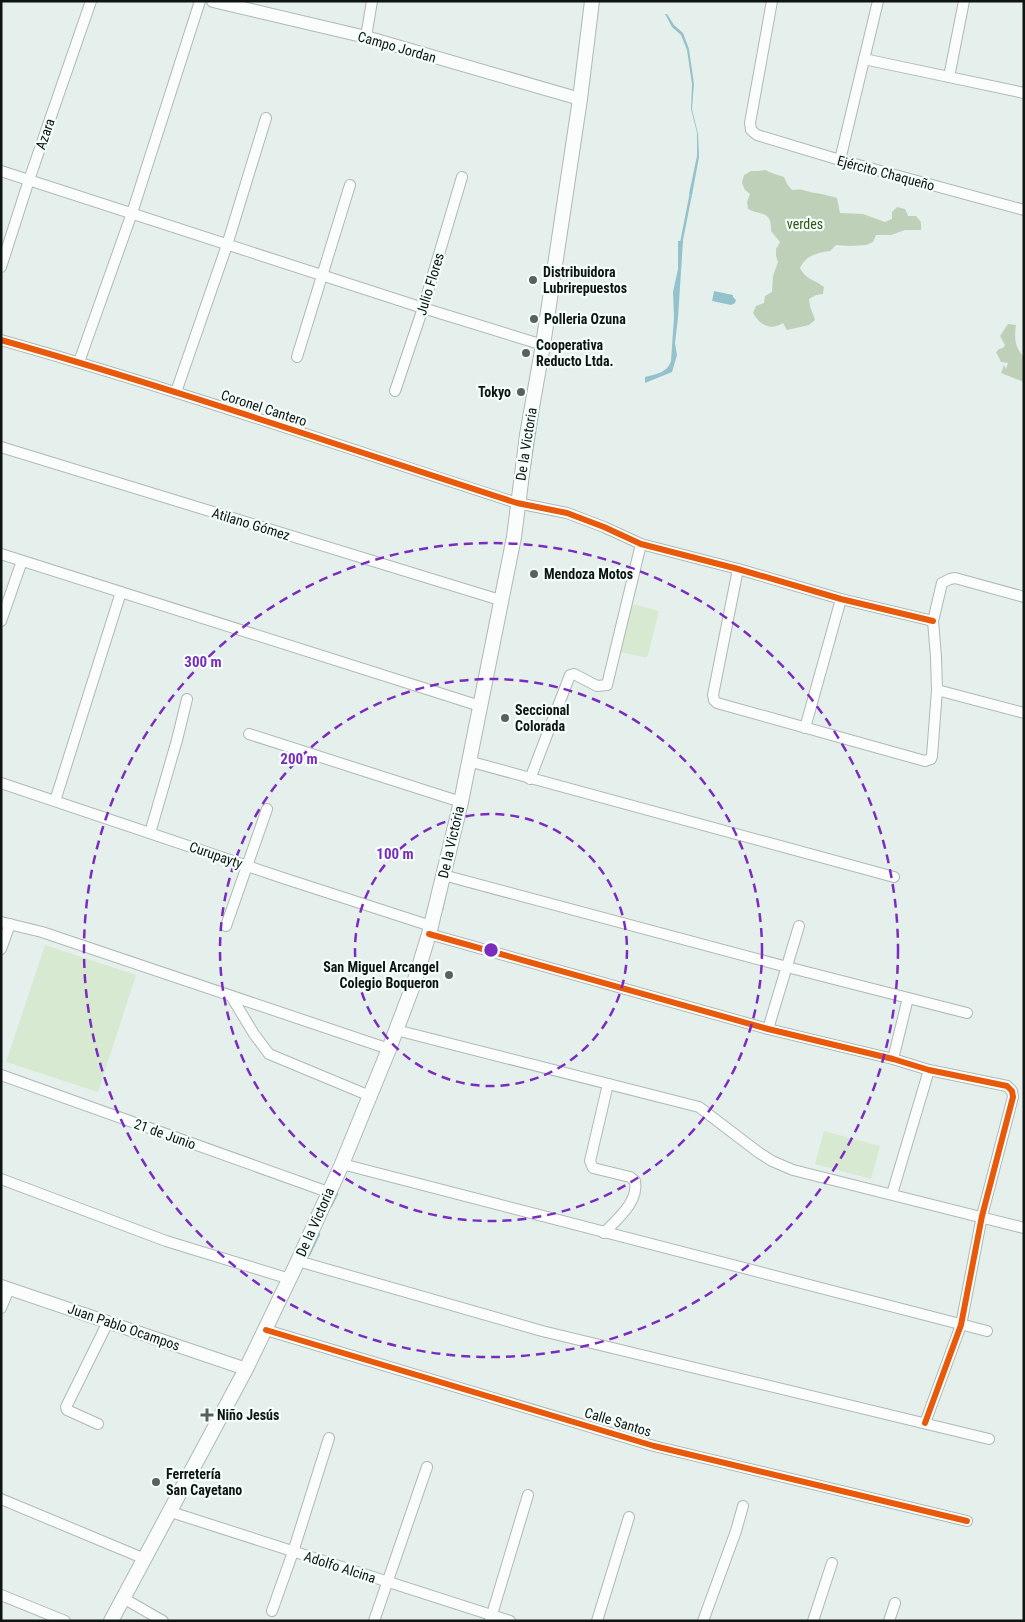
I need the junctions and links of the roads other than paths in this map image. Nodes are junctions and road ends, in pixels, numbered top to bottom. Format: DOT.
graph roads {
  1 [pos="91,1"];
  2 [pos="200,1"];
  3 [pos="213,1"];
  4 [pos="372,1"];
  5 [pos="592,1"];
  6 [pos="772,1"];
  7 [pos="878,1"];
  8 [pos="964,1"];
  9 [pos="366,37"];
  10 [pos="864,59"];
  11 [pos="949,77"];
  12 [pos="1024,92"];
  13 [pos="580,99"];
  14 [pos="266,118"];
  15 [pos="840,160"];
  16 [pos="1,171"];
  17 [pos="462,177"];
  18 [pos="29,180"];
  19 [pos="350,185"];
  20 [pos="1024,210"];
  21 [pos="132,213"];
  22 [pos="227,245"];
  23 [pos="1,267"];
  24 [pos="323,275"];
  25 [pos="423,308"];
  26 [pos="1,340"];
  27 [pos="544,345"];
  28 [pos="297,357"];
  29 [pos="79,362"];
  30 [pos="395,391"];
  31 [pos="176,392"];
  32 [pos="1,446"];
  33 [pos="517,503"];
  34 [pos="641,544"];
  35 [pos="1,554"];
  36 [pos="22,561"];
  37 [pos="738,569"];
  38 [pos="121,592"];
  39 [pos="1024,597"];
  40 [pos="841,599"];
  41 [pos="500,600"];
  42 [pos="1,621"];
  43 [pos="933,621"];
  44 [pos="937,690"];
  45 [pos="187,699"];
  46 [pos="480,706"];
  47 [pos="1024,713"];
  48 [pos="805,728"];
  49 [pos="248,734"];
  50 [pos="468,761"];
  51 [pos="530,779"];
  52 [pos="1,782"];
  53 [pos="55,801"];
  54 [pos="460,802"];
  55 [pos="267,808"];
  56 [pos="150,833"];
  57 [pos="248,866"];
  58 [pos="443,875"];
  59 [pos="894,877"];
  60 [pos="5,923"];
  61 [pos="226,926"];
  62 [pos="800,926"];
  63 [pos="430,930"];
  64 [pos="1,949"];
  65 [pos="787,967"];
  66 [pos="232,996"];
  67 [pos="908,998"];
  68 [pos="967,1013"];
  69 [pos="768,1029"];
  70 [pos="396,1030"];
  71 [pos="390,1049"];
  72 [pos="893,1059"];
  73 [pos="929,1070"];
  74 [pos="1,1076"];
  75 [pos="608,1084"];
  76 [pos="370,1096"];
  77 [pos="342,1164"];
  78 [pos="1,1179"];
  79 [pos="328,1192"];
  80 [pos="892,1194"];
  81 [pos="982,1216"];
  82 [pos="1024,1228"];
  83 [pos="604,1233"];
  84 [pos="298,1261"];
  85 [pos="290,1279"];
  86 [pos="5,1287"];
  87 [pos="1,1308"];
  88 [pos="108,1322"];
  89 [pos="961,1324"];
  90 [pos="266,1330"];
  91 [pos="988,1331"];
  92 [pos="246,1369"];
  93 [pos="925,1423"];
  94 [pos="98,1424"];
  95 [pos="329,1438"];
  96 [pos="989,1439"];
  97 [pos="427,1467"];
  98 [pos="528,1495"];
  99 [pos="1,1499"];
  100 [pos="743,1506"];
  101 [pos="171,1512"];
  102 [pos="630,1517"];
  103 [pos="967,1520"];
  104 [pos="293,1552"];
  105 [pos="144,1558"];
  106 [pos="832,1563"];
  107 [pos="386,1581"];
  108 [pos="1,1595"];
  109 [pos="123,1598"];
  110 [pos="895,1604"];
  111 [pos="272,1611"];
  112 [pos="491,1618"];
  113 [pos="66,1621"];
  114 [pos="111,1621"];
  115 [pos="163,1621"];
  116 [pos="374,1621"];
  117 [pos="510,1621"];
  118 [pos="597,1621"];
  119 [pos="703,1621"];
  120 [pos="813,1621"];
  121 [pos="889,1621"];
  1 -- 18 [label="street, Azara"];
  2 -- 21 [label="street"];
  3 -- 9 [label="street, Campo Jordan"];
  4 -- 9 [label="street"];
  5 -- 13 [label="main road, De la Victoria"];
  6 -- 15 [label="street, Ejército Chaqueño"];
  7 -- 10 [label="street"];
  8 -- 11 [label="street"];
  9 -- 13 [label="street, Campo Jordan"];
  10 -- 11 [label="street"];
  10 -- 15 [label="street"];
  11 -- 12 [label="street"];
  13 -- 27 [label="main road, De la Victoria"];
  14 -- 22 [label="street"];
  15 -- 20 [label="street, Ejército Chaqueño"];
  16 -- 18 [label="street"];
  17 -- 25 [label="street, Julio Flores"];
  18 -- 21 [label="street"];
  18 -- 23 [label="street, Azara"];
  19 -- 24 [label="street"];
  21 -- 22 [label="street"];
  21 -- 29 [label="street"];
  22 -- 24 [label="street"];
  22 -- 31 [label="street"];
  24 -- 25 [label="street"];
  24 -- 28 [label="street"];
  25 -- 27 [label="street"];
  25 -- 30 [label="street, Julio Flores"];
  26 -- 29 [label="street, Coronel Cantero"];
  27 -- 33 [label="main road, De la Victoria"];
  29 -- 31 [label="street, Coronel Cantero"];
  31 -- 33 [label="street, Coronel Cantero"];
  32 -- 41 [label="street, Atilano Gómez"];
  33 -- 34 [label="street, Coronel Cantero"];
  33 -- 41 [label="main road, De la Victoria"];
  34 -- 37 [label="street, Coronel Cantero"];
  34 -- 51 [label="street"];
  35 -- 36 [label="street"];
  36 -- 38 [label="street"];
  36 -- 42 [label="street"];
  37 -- 40 [label="street, Coronel Cantero"];
  37 -- 48 [label="street"];
  38 -- 46 [label="street"];
  38 -- 53 [label="street"];
  39 -- 43 [label="street"];
  40 -- 43 [label="street, Coronel Cantero"];
  40 -- 48 [label="street"];
  41 -- 46 [label="main road, De la Victoria"];
  43 -- 44 [label="street"];
  44 -- 47 [label="street"];
  44 -- 48 [label="street"];
  45 -- 56 [label="street"];
  46 -- 50 [label="main road, De la Victoria"];
  49 -- 54 [label="street"];
  50 -- 51 [label="street"];
  50 -- 54 [label="main road, De la Victoria"];
  51 -- 59 [label="street"];
  52 -- 53 [label="street, Curupayty"];
  53 -- 56 [label="street, Curupayty"];
  54 -- 58 [label="main road, De la Victoria"];
  55 -- 57 [label="street"];
  56 -- 57 [label="street, Curupayty"];
  57 -- 61 [label="street"];
  57 -- 63 [label="street, Curupayty"];
  58 -- 63 [label="main road, De la Victoria"];
  58 -- 65 [label="street"];
  60 -- 64 [label="street"];
  60 -- 66 [label="street"];
  62 -- 65 [label="street"];
  63 -- 69 [label="street, Curupayty"];
  63 -- 70 [label="main road, De la Victoria"];
  65 -- 67 [label="street"];
  65 -- 69 [label="street"];
  66 -- 71 [label="street"];
  66 -- 76 [label="street"];
  67 -- 68 [label="street"];
  67 -- 72 [label="street"];
  69 -- 72 [label="street, Curupayty"];
  70 -- 71 [label="main road, De la Victoria"];
  70 -- 75 [label="street"];
  71 -- 76 [label="main road, De la Victoria"];
  72 -- 73 [label="street, Curupayty"];
  73 -- 80 [label="street"];
  73 -- 81 [label="street, Curupayty"];
  74 -- 79 [label="street, 21 de Junio"];
  75 -- 80 [label="street"];
  75 -- 83 [label="street"];
  76 -- 77 [label="main road, De la Victoria"];
  77 -- 79 [label="main road, De la Victoria"];
  77 -- 83 [label="street"];
  78 -- 85 [label="street"];
  79 -- 84 [label="main road, De la Victoria"];
  80 -- 81 [label="street"];
  81 -- 82 [label="street"];
  81 -- 89 [label="street"];
  83 -- 89 [label="street"];
  84 -- 85 [label="main road, De la Victoria"];
  84 -- 93 [label="street"];
  85 -- 90 [label="main road, De la Victoria"];
  86 -- 87 [label="street"];
  86 -- 88 [label="street, Juan Pablo Ocampos"];
  88 -- 92 [label="street, Juan Pablo Ocampos"];
  88 -- 94 [label="street"];
  89 -- 91 [label="street"];
  89 -- 93 [label="street"];
  90 -- 92 [label="main road, De la Victoria"];
  90 -- 103 [label="street, Calle Santos"];
  92 -- 101 [label="main road, De la Victoria"];
  93 -- 96 [label="street"];
  95 -- 104 [label="street"];
  97 -- 107 [label="street"];
  98 -- 112 [label="street"];
  99 -- 105 [label="street"];
  100 -- 119 [label="street"];
  101 -- 104 [label="street, Adolfo Alcina"];
  101 -- 105 [label="main road, De la Victoria"];
  102 -- 118 [label="street"];
  104 -- 107 [label="street, Adolfo Alcina"];
  104 -- 111 [label="street"];
  105 -- 109 [label="main road, De la Victoria"];
  106 -- 120 [label="street"];
  107 -- 112 [label="street, Adolfo Alcina"];
  107 -- 116 [label="street"];
  108 -- 113 [label="street"];
  109 -- 114 [label="main road, De la Victoria"];
  109 -- 115 [label="street"];
  110 -- 121 [label="street"];
  112 -- 117 [label="street, Adolfo Alcina"];
}
